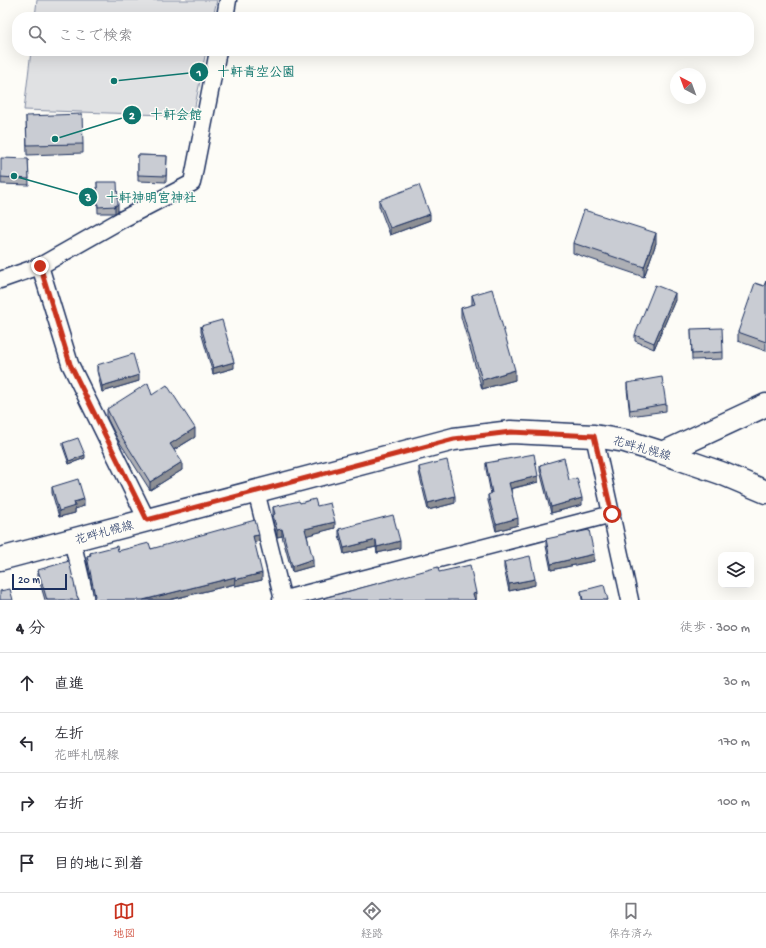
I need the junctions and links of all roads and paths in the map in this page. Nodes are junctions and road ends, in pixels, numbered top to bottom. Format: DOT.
graph roads {
  1 [pos="228,0"];
  2 [pos="226,12"];
  3 [pos="217,56"];
  4 [pos="40,266"];
  5 [pos="0,280"];
  6 [pos="766,405"];
  7 [pos="594,436"];
  8 [pos="663,453"];
  9 [pos="256,492"];
  10 [pos="766,492"];
  11 [pos="612,514"];
  12 [pos="147,520"];
  13 [pos="72,540"];
  14 [pos="0,559"];
  15 [pos="86,600"];
  16 [pos="282,600"];
  17 [pos="630,600"];
  1 -- 2 [label="street"];
  3 -- 4 [label="street"];
  4 -- 5 [label="street"];
  4 -- 12 [label="street"];
  6 -- 8 [label="main road"];
  7 -- 8 [label="main road, 花畔札幌線"];
  7 -- 9 [label="main road, 花畔札幌線"];
  7 -- 11 [label="street"];
  8 -- 10 [label="main road, 花畔札幌線"];
  9 -- 12 [label="main road, 花畔札幌線"];
  9 -- 16 [label="street"];
  11 -- 16 [label="street"];
  11 -- 17 [label="street"];
  12 -- 13 [label="main road, 花畔札幌線"];
  13 -- 14 [label="main road, 花畔札幌線"];
  13 -- 15 [label="street"];
}
